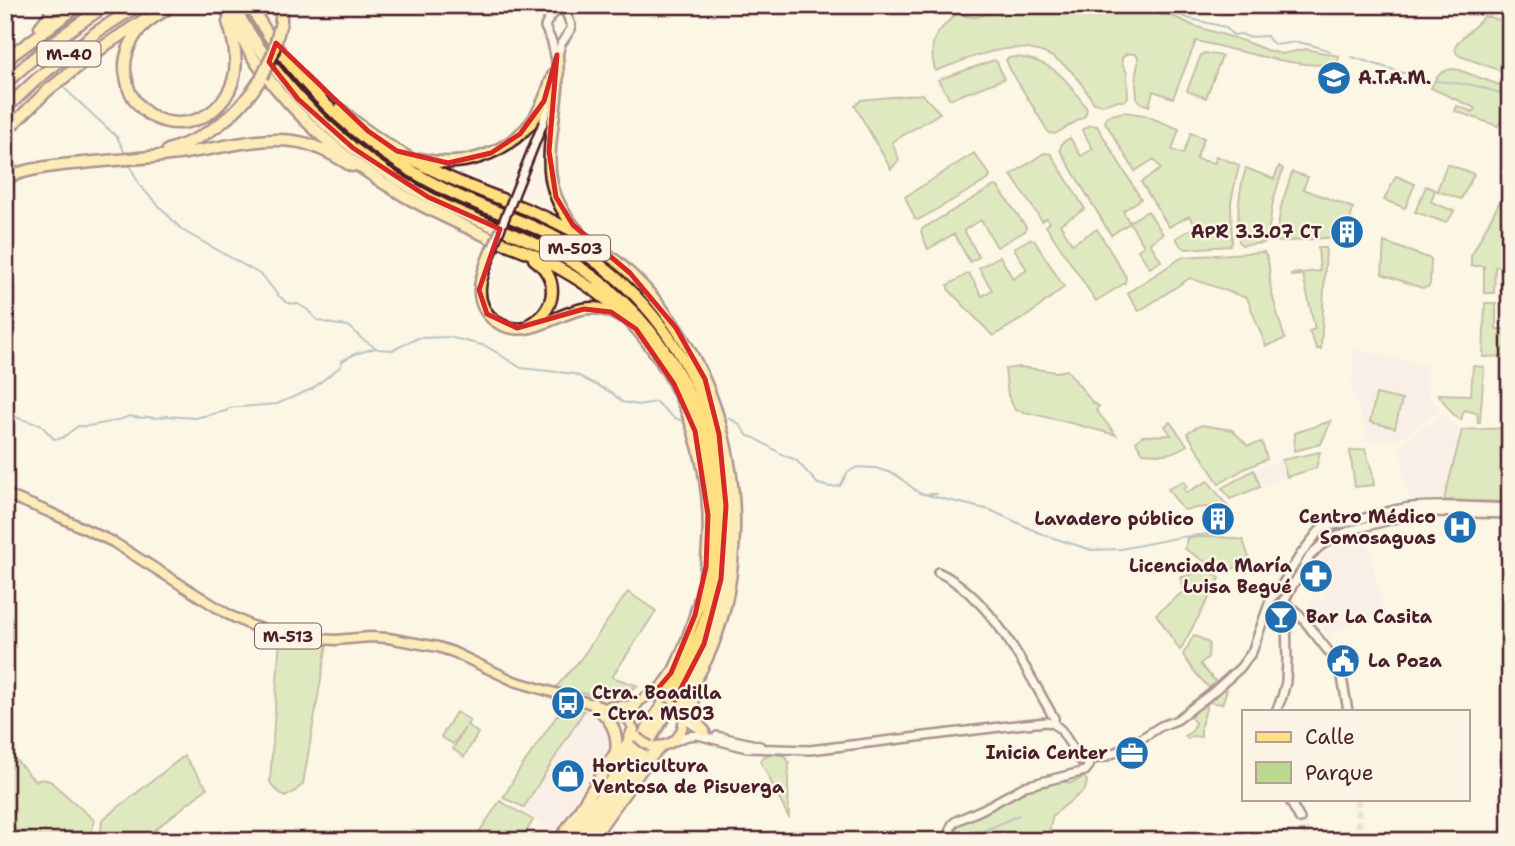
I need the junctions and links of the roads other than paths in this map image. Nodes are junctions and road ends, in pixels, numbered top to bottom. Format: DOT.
graph roads {
  1 [pos="57,5"];
  2 [pos="79,5"];
  3 [pos="107,5"];
  4 [pos="139,5"];
  5 [pos="172,5"];
  6 [pos="223,5"];
  7 [pos="233,5"];
  8 [pos="250,5"];
  9 [pos="281,5"];
  10 [pos="562,5"];
  11 [pos="554,15"];
  12 [pos="567,17"];
  13 [pos="265,31"];
  14 [pos="551,37"];
  15 [pos="564,39"];
  16 [pos="15,53"];
  17 [pos="557,55"];
  18 [pos="5,62"];
  19 [pos="555,71"];
  20 [pos="5,84"];
  21 [pos="5,108"];
  22 [pos="5,132"];
  23 [pos="397,151"];
  24 [pos="147,156"];
  25 [pos="5,178"];
  26 [pos="404,196"];
  27 [pos="589,240"];
  28 [pos="493,247"];
  29 [pos="518,249"];
  30 [pos="540,258"];
  31 [pos="634,313"];
  32 [pos="517,328"];
  33 [pos="636,329"];
  34 [pos="705,379"];
  35 [pos="722,468"];
  36 [pos="5,494"];
  37 [pos="1510,508"];
  38 [pos="1510,514"];
  39 [pos="1330,526"];
  40 [pos="1318,532"];
  41 [pos="1329,540"];
  42 [pos="938,572"];
  43 [pos="1290,590"];
  44 [pos="1275,595"];
  45 [pos="1270,603"];
  46 [pos="1281,605"];
  47 [pos="1295,611"];
  48 [pos="708,655"];
  49 [pos="654,693"];
  50 [pos="597,704"];
  51 [pos="637,704"];
  52 [pos="1277,709"];
  53 [pos="1348,710"];
  54 [pos="684,717"];
  55 [pos="1054,724"];
  56 [pos="633,730"];
  57 [pos="704,731"];
  58 [pos="674,741"];
  59 [pos="655,746"];
  60 [pos="775,749"];
  61 [pos="1082,764"];
  62 [pos="1290,800"];
  63 [pos="1300,819"];
  64 [pos="570,825"];
  65 [pos="559,841"];
  66 [pos="568,841"];
  67 [pos="579,841"];
  68 [pos="590,841"];
  69 [pos="953,841"];
  1 -- 16 [label="highway"];
  2 -- 16 [label="highway"];
  3 -- 20 [label="highway, M-40"];
  4 -- 21 [label="highway, M-40"];
  5 -- 6 [label="highway"];
  5 -- 22 [label="highway"];
  6 -- 26 [label="highway, M-503"];
  7 -- 31 [label="highway, M-503"];
  8 -- 13 [label="highway, M-503"];
  9 -- 24 [label="highway, M-503, bridge"];
  10 -- 11 [label="main road"];
  10 -- 12 [label="main road"];
  11 -- 12 [label="main road"];
  11 -- 14 [label="main road"];
  12 -- 15 [label="main road"];
  13 -- 23 [label="highway, M-503"];
  13 -- 35 [label="highway, M-503"];
  14 -- 15 [label="main road"];
  14 -- 19 [label="main road"];
  15 -- 17 [label="main road"];
  16 -- 18 [label="highway"];
  17 -- 19 [label="main road"];
  17 -- 27 [label="highway"];
  19 -- 23 [label="highway, M-503"];
  19 -- 28 [label="main road, bridge"];
  23 -- 27 [label="highway, M-503"];
  24 -- 25 [label="highway, M-503"];
  24 -- 26 [label="highway, M-503"];
  26 -- 29 [label="highway, M-503"];
  27 -- 34 [label="highway, M-503"];
  28 -- 32 [label="highway"];
  29 -- 30 [label="highway, M-503"];
  29 -- 32 [label="highway, M-503"];
  30 -- 31 [label="highway"];
  30 -- 33 [label="highway, M-503"];
  31 -- 66 [label="highway, M-503"];
  32 -- 33 [label="highway, M-503"];
  33 -- 49 [label="highway, M-503"];
  34 -- 35 [label="highway"];
  34 -- 48 [label="highway, M-503"];
  35 -- 67 [label="highway, M-503"];
  36 -- 50 [label="main road, M-513"];
  37 -- 39 [label="main road"];
  38 -- 41 [label="main road"];
  39 -- 40 [label="main road"];
  39 -- 41 [label="main road"];
  40 -- 41 [label="main road"];
  40 -- 44 [label="main road"];
  41 -- 43 [label="main road"];
  42 -- 55 [label="main road"];
  43 -- 46 [label="main road"];
  43 -- 47 [label="main road"];
  44 -- 45 [label="main road"];
  44 -- 46 [label="main road"];
  45 -- 46 [label="main road"];
  45 -- 61 [label="main road"];
  46 -- 47 [label="main road"];
  46 -- 52 [label="main road"];
  47 -- 53 [label="main road"];
  48 -- 54 [label="highway"];
  48 -- 57 [label="highway"];
  49 -- 51 [label="main road"];
  49 -- 54 [label="main road, bridge"];
  50 -- 51 [label="main road, M-513"];
  50 -- 56 [label="main road, M-513"];
  50 -- 64 [label="highway"];
  51 -- 56 [label="main road"];
  54 -- 57 [label="main road"];
  54 -- 58 [label="main road"];
  55 -- 60 [label="main road"];
  55 -- 61 [label="main road"];
  56 -- 59 [label="main road, bridge"];
  56 -- 64 [label="highway"];
  57 -- 60 [label="main road"];
  58 -- 59 [label="main road"];
  58 -- 60 [label="main road"];
  59 -- 68 [label="highway"];
  61 -- 69 [label="main road"];
  62 -- 63 [label="main road"];
  64 -- 65 [label="highway"];
}
